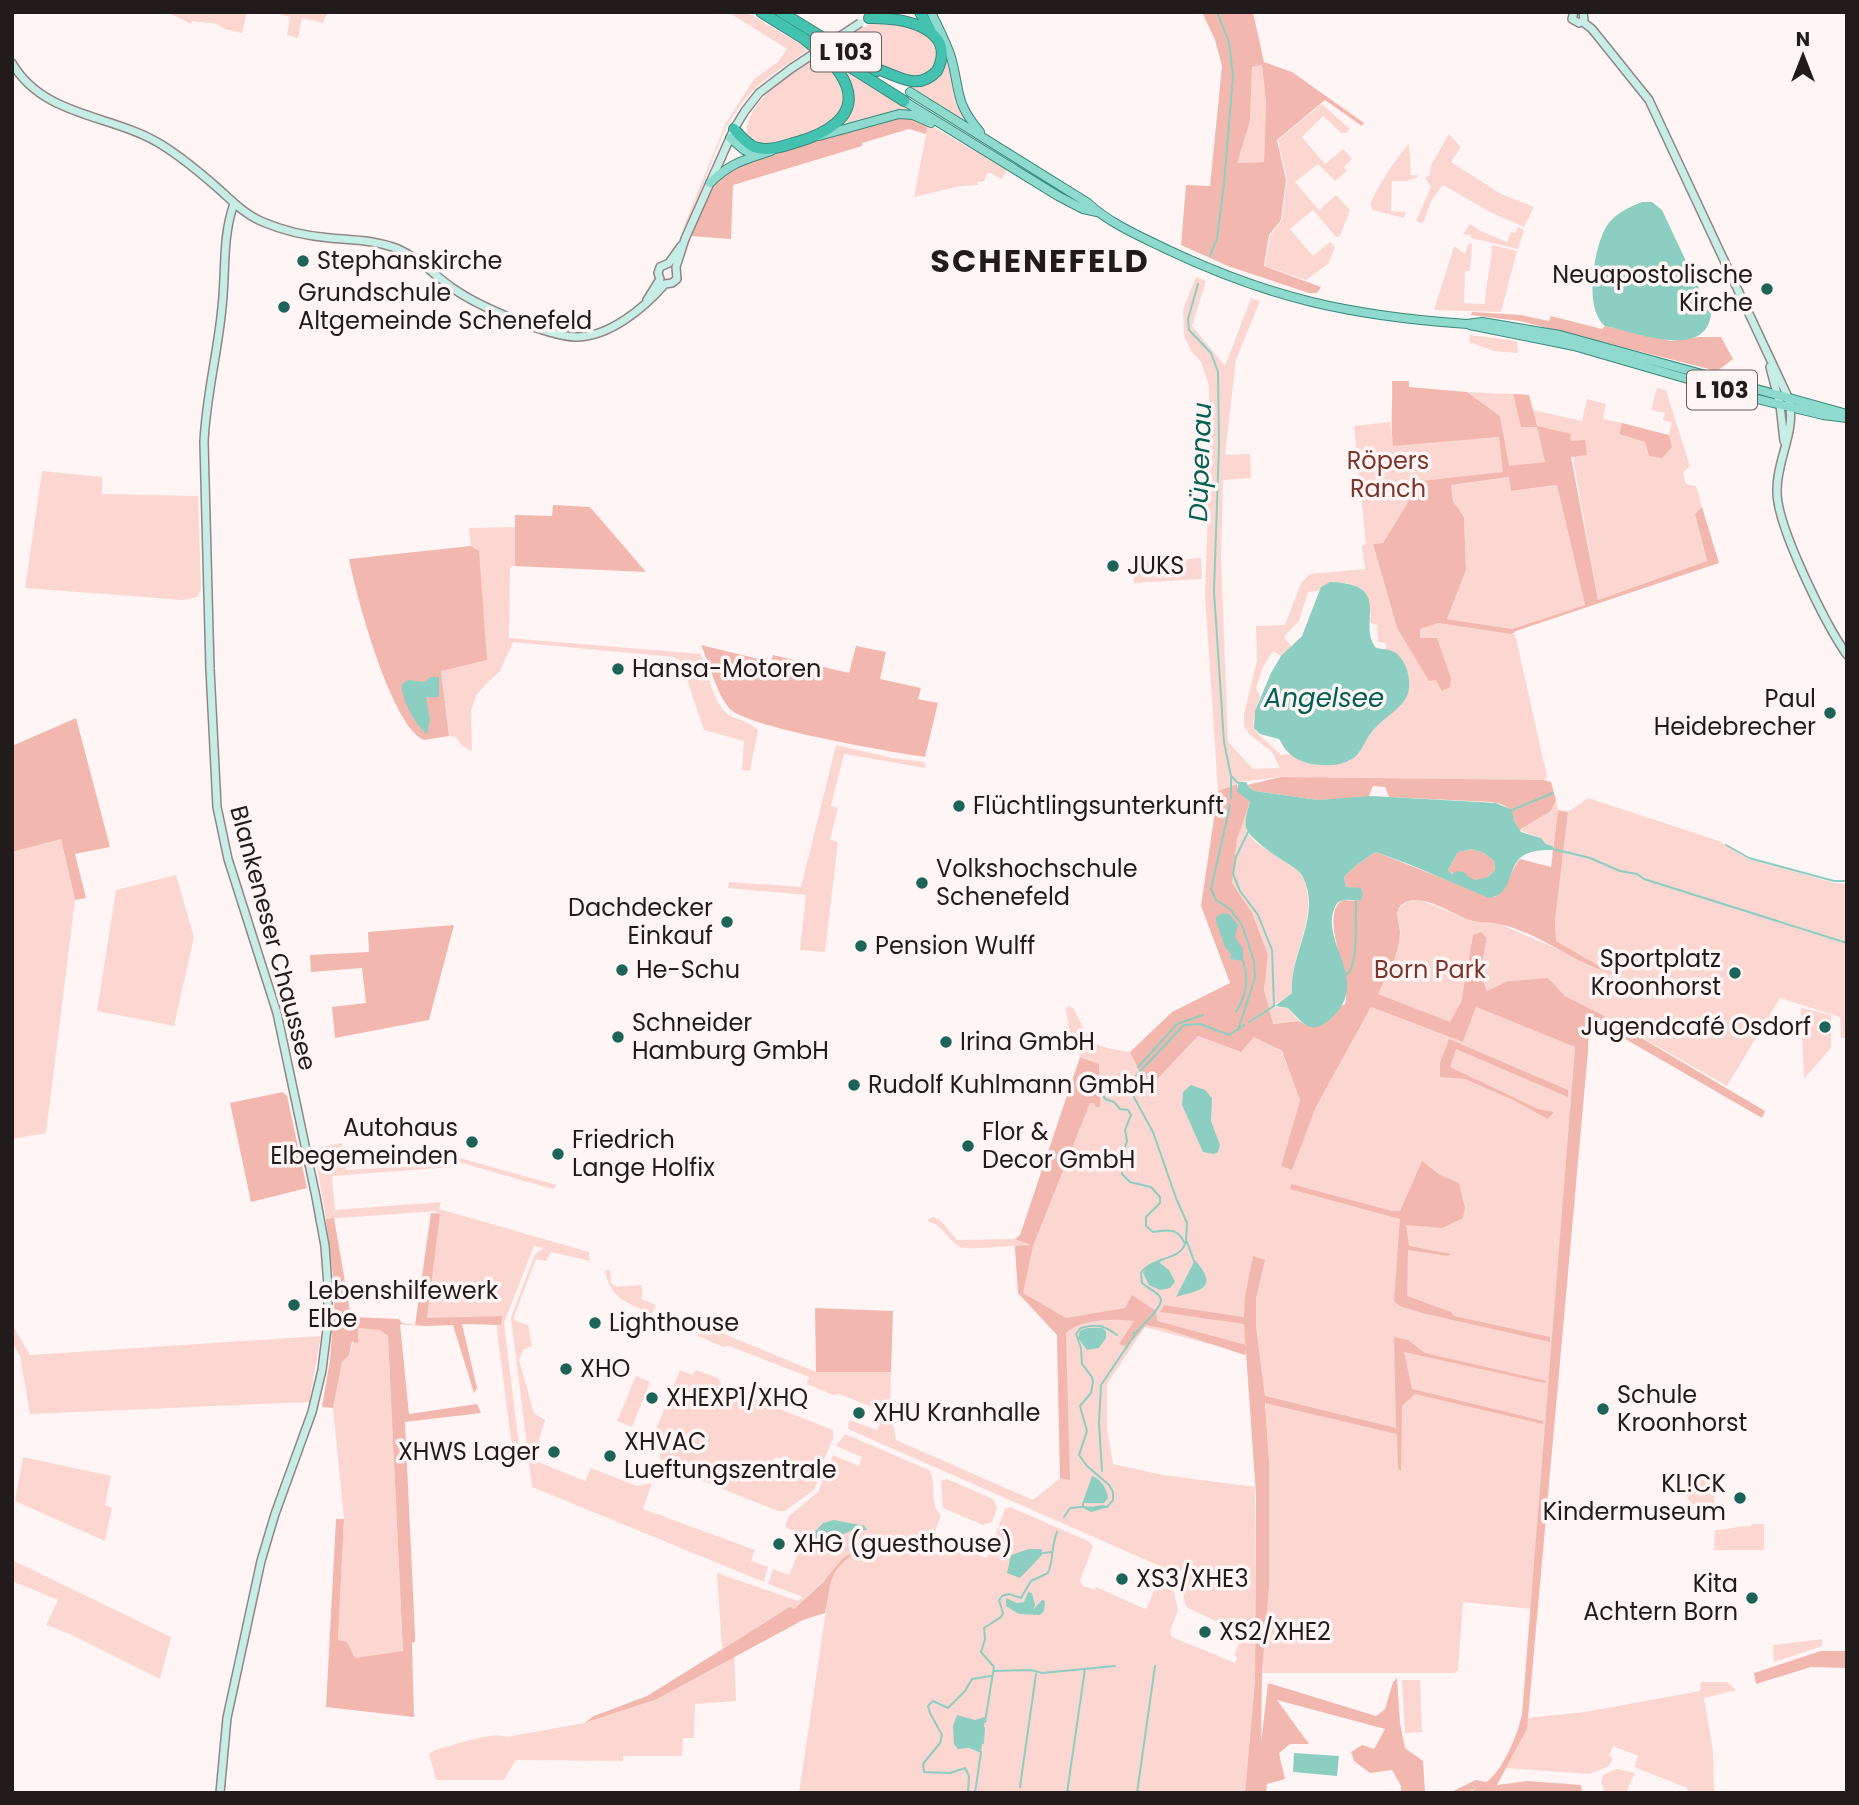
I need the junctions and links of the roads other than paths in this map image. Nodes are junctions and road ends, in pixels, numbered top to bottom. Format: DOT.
graph roads {
  1 [pos="761,12"];
  2 [pos="781,12"];
  3 [pos="882,12"];
  4 [pos="920,12"];
  5 [pos="931,12"];
  6 [pos="1574,12"];
  7 [pos="1584,12"];
  8 [pos="865,20"];
  9 [pos="1583,22"];
  10 [pos="931,32"];
  11 [pos="802,37"];
  12 [pos="12,63"];
  13 [pos="873,68"];
  14 [pos="907,96"];
  15 [pos="953,132"];
  16 [pos="732,134"];
  17 [pos="813,138"];
  18 [pos="986,140"];
  19 [pos="779,148"];
  20 [pos="758,155"];
  21 [pos="710,183"];
  22 [pos="234,204"];
  23 [pos="1097,212"];
  24 [pos="673,265"];
  25 [pos="662,281"];
  26 [pos="1467,324"];
  27 [pos="1767,356"];
  28 [pos="1777,394"];
  29 [pos="1788,397"];
  30 [pos="1780,405"];
  31 [pos="1791,408"];
  32 [pos="1807,411"];
  33 [pos="1847,416"];
  34 [pos="1792,422"];
  35 [pos="1784,447"];
  36 [pos="1847,655"];
  37 [pos="220,1793"];
  1 -- 11 [label="highway, L 103"];
  2 -- 13 [label="highway, L 103"];
  3 -- 8 [label="main road"];
  4 -- 10 [label="highway"];
  5 -- 18 [label="main road"];
  6 -- 9 [label="main road"];
  7 -- 9 [label="main road"];
  8 -- 10 [label="highway"];
  8 -- 16 [label="main road, bridge"];
  9 -- 27 [label="main road"];
  10 -- 13 [label="highway"];
  11 -- 14 [label="highway, L 103"];
  11 -- 17 [label="highway"];
  12 -- 22 [label="main road"];
  13 -- 14 [label="highway, L 103"];
  14 -- 15 [label="main road, L 103"];
  14 -- 18 [label="main road, L 103"];
  15 -- 17 [label="main road"];
  15 -- 23 [label="main road, L 103"];
  16 -- 19 [label="highway"];
  16 -- 20 [label="main road"];
  16 -- 21 [label="main road"];
  17 -- 19 [label="highway"];
  18 -- 23 [label="main road, L 103"];
  19 -- 20 [label="main road"];
  20 -- 21 [label="main road"];
  21 -- 24 [label="main road"];
  22 -- 25 [label="main road"];
  22 -- 37 [label="main road, Blankeneser Chaussee"];
  23 -- 26 [label="main road, L 103"];
  24 -- 25 [label="main road"];
  24 -- 25 [label="main road"];
  26 -- 28 [label="main road, L 103"];
  26 -- 30 [label="main road, L 103"];
  27 -- 28 [label="main road"];
  27 -- 29 [label="main road"];
  28 -- 29 [label="main road, L 103"];
  28 -- 30 [label="main road"];
  29 -- 30 [label="main road"];
  29 -- 31 [label="main road"];
  29 -- 33 [label="main road, L 103"];
  30 -- 31 [label="main road, L 103"];
  30 -- 35 [label="main road"];
  31 -- 32 [label="main road, L 103"];
  31 -- 34 [label="main road"];
  32 -- 33 [label="main road, L 103"];
  32 -- 34 [label="main road"];
  34 -- 35 [label="main road"];
  35 -- 36 [label="main road"];
}
